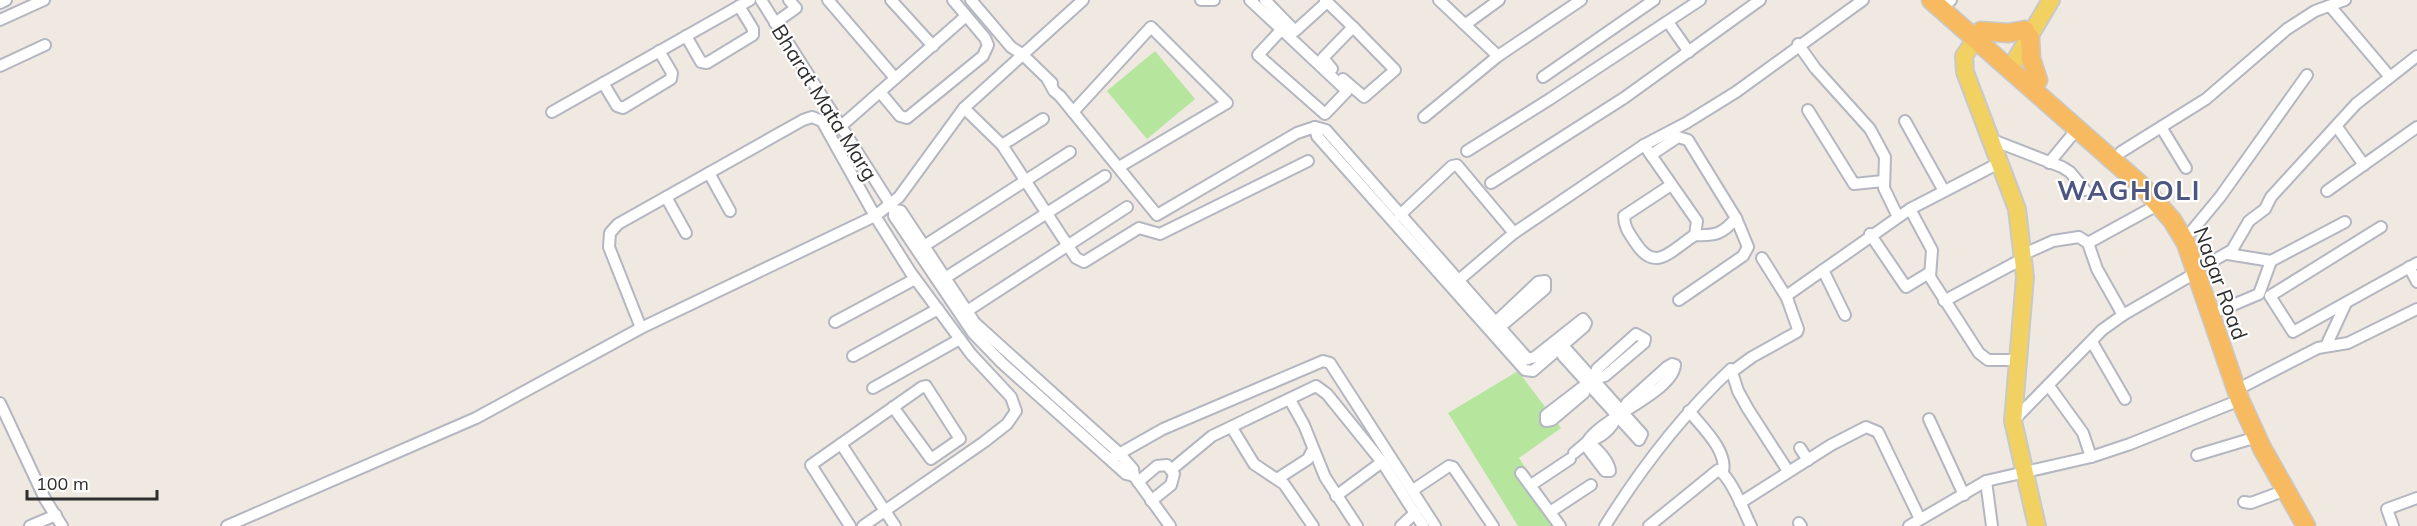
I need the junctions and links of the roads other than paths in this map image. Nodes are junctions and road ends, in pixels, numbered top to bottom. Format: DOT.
graph roads {
  1 [pos="6,0"];
  2 [pos="44,0"];
  3 [pos="750,0"];
  4 [pos="761,0"];
  5 [pos="805,0"];
  6 [pos="828,0"];
  7 [pos="891,0"];
  8 [pos="953,0"];
  9 [pos="971,0"];
  10 [pos="1083,0"];
  11 [pos="1202,0"];
  12 [pos="1214,0"];
  13 [pos="1250,0"];
  14 [pos="1265,0"];
  15 [pos="1439,0"];
  16 [pos="1499,0"];
  17 [pos="1581,0"];
  18 [pos="1654,0"];
  19 [pos="1700,0"];
  20 [pos="1760,0"];
  21 [pos="1863,0"];
  22 [pos="1944,0"];
  23 [pos="2051,0"];
  24 [pos="2345,0"];
  25 [pos="1326,1"];
  26 [pos="0,3"];
  27 [pos="793,4"];
  28 [pos="739,6"];
  29 [pos="2330,6"];
  30 [pos="966,16"];
  31 [pos="0,20"];
  32 [pos="1668,22"];
  33 [pos="775,23"];
  34 [pos="1466,24"];
  35 [pos="1353,27"];
  36 [pos="1282,29"];
  37 [pos="2030,31"];
  38 [pos="1978,35"];
  39 [pos="686,36"];
  40 [pos="1798,44"];
  41 [pos="45,45"];
  42 [pos="933,46"];
  43 [pos="659,51"];
  44 [pos="1689,52"];
  45 [pos="1022,54"];
  46 [pos="1498,56"];
  47 [pos="2417,56"];
  48 [pos="2009,61"];
  49 [pos="0,66"];
  50 [pos="2307,75"];
  51 [pos="1543,77"];
  52 [pos="2390,77"];
  53 [pos="895,78"];
  54 [pos="2038,80"];
  55 [pos="603,83"];
  56 [pos="880,92"];
  57 [pos="964,108"];
  58 [pos="1808,110"];
  59 [pos="552,112"];
  60 [pos="1073,112"];
  61 [pos="1424,117"];
  62 [pos="1043,119"];
  63 [pos="1905,121"];
  64 [pos="840,127"];
  65 [pos="2161,127"];
  66 [pos="2337,127"];
  67 [pos="2417,127"];
  68 [pos="2077,129"];
  69 [pos="1990,139"];
  70 [pos="1002,145"];
  71 [pos="1644,145"];
  72 [pos="1467,151"];
  73 [pos="1070,152"];
  74 [pos="2121,152"];
  75 [pos="1651,155"];
  76 [pos="1308,161"];
  77 [pos="2001,162"];
  78 [pos="2049,163"];
  79 [pos="2364,165"];
  80 [pos="1119,167"];
  81 [pos="2186,168"];
  82 [pos="709,172"];
  83 [pos="1105,176"];
  84 [pos="1025,180"];
  85 [pos="1883,181"];
  86 [pos="1491,183"];
  87 [pos="1671,186"];
  88 [pos="2085,190"];
  89 [pos="2327,191"];
  90 [pos="1944,192"];
  91 [pos="666,196"];
  92 [pos="2159,204"];
  93 [pos="892,207"];
  94 [pos="1127,207"];
  95 [pos="1910,209"];
  96 [pos="730,211"];
  97 [pos="1048,213"];
  98 [pos="1394,213"];
  99 [pos="875,216"];
  100 [pos="1898,217"];
  101 [pos="1736,218"];
  102 [pos="2345,222"];
  103 [pos="2381,227"];
  104 [pos="2191,231"];
  105 [pos="686,233"];
  106 [pos="1514,233"];
  107 [pos="1870,234"];
  108 [pos="1695,235"];
  109 [pos="2088,243"];
  110 [pos="1068,244"];
  111 [pos="924,246"];
  112 [pos="2228,254"];
  113 [pos="2024,256"];
  114 [pos="1762,258"];
  115 [pos="2271,261"];
  116 [pos="2413,265"];
  117 [pos="2201,269"];
  118 [pos="1823,270"];
  119 [pos="1929,273"];
  120 [pos="945,278"];
  121 [pos="915,279"];
  122 [pos="2417,282"];
  123 [pos="1455,284"];
  124 [pos="1787,298"];
  125 [pos="1679,300"];
  126 [pos="1944,302"];
  127 [pos="2346,303"];
  128 [pos="938,309"];
  129 [pos="2417,309"];
  130 [pos="2221,310"];
  131 [pos="967,311"];
  132 [pos="1845,315"];
  133 [pos="2123,315"];
  134 [pos="835,322"];
  135 [pos="641,328"];
  136 [pos="1494,328"];
  137 [pos="960,339"];
  138 [pos="2092,342"];
  139 [pos="1558,345"];
  140 [pos="2326,346"];
  141 [pos="853,356"];
  142 [pos="1530,360"];
  143 [pos="2017,360"];
  144 [pos="1732,371"];
  145 [pos="1529,372"];
  146 [pos="1590,381"];
  147 [pos="2049,386"];
  148 [pos="873,388"];
  149 [pos="2243,393"];
  150 [pos="2014,396"];
  151 [pos="2125,399"];
  152 [pos="1290,400"];
  153 [pos="0,403"];
  154 [pos="2031,403"];
  155 [pos="893,407"];
  156 [pos="1689,411"];
  157 [pos="1620,414"];
  158 [pos="1929,419"];
  159 [pos="2013,421"];
  160 [pos="1232,428"];
  161 [pos="2257,437"];
  162 [pos="841,444"];
  163 [pos="1800,448"];
  164 [pos="1312,449"];
  165 [pos="938,455"];
  166 [pos="2198,455"];
  167 [pos="1115,456"];
  168 [pos="2091,457"];
  169 [pos="1808,460"];
  170 [pos="1382,462"];
  171 [pos="946,467"];
  172 [pos="1171,470"];
  173 [pos="1788,471"];
  174 [pos="1723,472"];
  175 [pos="2022,472"];
  176 [pos="1521,473"];
  177 [pos="1136,479"];
  178 [pos="1277,479"];
  179 [pos="1986,481"];
  180 [pos="1531,484"];
  181 [pos="1591,485"];
  182 [pos="1413,490"];
  183 [pos="2286,490"];
  184 [pos="1964,495"];
  185 [pos="1336,496"];
  186 [pos="2417,498"];
  187 [pos="1151,501"];
  188 [pos="2244,502"];
  189 [pos="1740,503"];
  190 [pos="884,511"];
  191 [pos="1550,512"];
  192 [pos="1415,513"];
  193 [pos="56,514"];
  194 [pos="1915,523"];
  195 [pos="30,526"];
  196 [pos="62,526"];
  197 [pos="227,526"];
  198 [pos="850,526"];
  199 [pos="862,526"];
  200 [pos="895,526"];
  201 [pos="1170,526"];
  202 [pos="1313,526"];
  203 [pos="1357,526"];
  204 [pos="1401,526"];
  205 [pos="1423,526"];
  206 [pos="1435,526"];
  207 [pos="1493,526"];
  208 [pos="1560,526"];
  209 [pos="1605,526"];
  210 [pos="1650,526"];
  211 [pos="1751,526"];
  212 [pos="1992,526"];
  213 [pos="2037,526"];
  214 [pos="2306,526"];
  215 [pos="2319,526"];
  216 [pos="2392,526"];
  1 -- 26 [label="street"];
  2 -- 31 [label="street"];
  3 -- 28 [label="street"];
  4 -- 33 [label="street, Bharat Mata Marg"];
  5 -- 27 [label="street"];
  6 -- 53 [label="street"];
  7 -- 42 [label="street"];
  8 -- 30 [label="street"];
  9 -- 45 [label="street"];
  10 -- 45 [label="street"];
  11 -- 12 [label="street"];
  13 -- 36 [label="street"];
  14 -- 25 [label="street"];
  15 -- 34 [label="street"];
  16 -- 34 [label="street"];
  17 -- 46 [label="street"];
  18 -- 51 [label="street"];
  19 -- 32 [label="street"];
  20 -- 44 [label="street"];
  21 -- 40 [label="street"];
  22 -- 38 [label="highway, Nagar Road"];
  23 -- 37 [label="main road"];
  24 -- 29 [label="street"];
  25 -- 35 [label="street"];
  27 -- 33 [label="street"];
  28 -- 39 [label="street"];
  28 -- 39 [label="street"];
  29 -- 52 [label="street"];
  29 -- 65 [label="street"];
  30 -- 42 [label="street"];
  30 -- 56 [label="street"];
  32 -- 44 [label="street"];
  32 -- 72 [label="street"];
  33 -- 64 [label="street, Bharat Mata Marg"];
  34 -- 46 [label="street"];
  35 -- 35 [label="street"];
  36 -- 36 [label="street"];
  37 -- 38 [label="highway"];
  37 -- 48 [label="main road"];
  37 -- 54 [label="highway"];
  38 -- 48 [label="highway, Nagar Road"];
  38 -- 69 [label="main road"];
  39 -- 43 [label="street"];
  40 -- 71 [label="street"];
  40 -- 85 [label="street"];
  41 -- 49 [label="street"];
  42 -- 53 [label="street"];
  43 -- 55 [label="street"];
  43 -- 55 [label="street"];
  44 -- 86 [label="street"];
  45 -- 57 [label="street"];
  45 -- 60 [label="street"];
  46 -- 61 [label="street"];
  47 -- 52 [label="street"];
  48 -- 54 [label="highway, Nagar Road"];
  48 -- 68 [label="highway, Nagar Road"];
  50 -- 104 [label="street"];
  52 -- 66 [label="street"];
  53 -- 56 [label="street"];
  54 -- 74 [label="highway, Nagar Road"];
  55 -- 59 [label="street"];
  56 -- 64 [label="street"];
  57 -- 70 [label="street"];
  57 -- 93 [label="street"];
  58 -- 85 [label="street"];
  60 -- 80 [label="street"];
  60 -- 80 [label="street"];
  62 -- 70 [label="street"];
  63 -- 90 [label="street"];
  64 -- 93 [label="street, Bharat Mata Marg"];
  65 -- 74 [label="street"];
  65 -- 81 [label="street"];
  66 -- 79 [label="street"];
  66 -- 112 [label="street"];
  67 -- 79 [label="street"];
  68 -- 78 [label="street"];
  68 -- 92 [label="highway, Nagar Road"];
  69 -- 77 [label="main road"];
  69 -- 78 [label="street"];
  70 -- 84 [label="street"];
  71 -- 75 [label="street"];
  71 -- 106 [label="street"];
  73 -- 84 [label="street"];
  74 -- 104 [label="highway, Nagar Road"];
  75 -- 87 [label="street"];
  75 -- 101 [label="street"];
  76 -- 110 [label="street"];
  77 -- 90 [label="street"];
  77 -- 113 [label="main road"];
  78 -- 88 [label="street"];
  79 -- 89 [label="street"];
  80 -- 98 [label="street"];
  82 -- 91 [label="street"];
  82 -- 96 [label="street"];
  82 -- 99 [label="street"];
  83 -- 97 [label="street"];
  84 -- 97 [label="street"];
  84 -- 111 [label="street"];
  85 -- 100 [label="street"];
  87 -- 108 [label="street"];
  87 -- 108 [label="street"];
  90 -- 95 [label="street"];
  91 -- 105 [label="street"];
  91 -- 135 [label="street"];
  92 -- 109 [label="street"];
  92 -- 117 [label="highway, Nagar Road"];
  93 -- 99 [label="street"];
  93 -- 111 [label="street"];
  93 -- 167 [label="street"];
  94 -- 110 [label="street"];
  95 -- 100 [label="street"];
  95 -- 119 [label="street"];
  97 -- 110 [label="street"];
  97 -- 120 [label="street"];
  98 -- 106 [label="street"];
  98 -- 123 [label="street"];
  99 -- 121 [label="street"];
  99 -- 135 [label="street"];
  100 -- 107 [label="street"];
  101 -- 108 [label="street"];
  101 -- 125 [label="street"];
  102 -- 115 [label="street"];
  103 -- 127 [label="street"];
  104 -- 117 [label="highway, Nagar Road"];
  106 -- 123 [label="street"];
  107 -- 118 [label="street"];
  107 -- 119 [label="street"];
  109 -- 113 [label="street"];
  109 -- 133 [label="street"];
  110 -- 131 [label="street"];
  111 -- 120 [label="street"];
  112 -- 115 [label="street"];
  112 -- 117 [label="street"];
  113 -- 126 [label="street"];
  113 -- 143 [label="main road"];
  114 -- 124 [label="street"];
  115 -- 130 [label="street"];
  116 -- 122 [label="street"];
  116 -- 127 [label="street"];
  117 -- 130 [label="highway, Nagar Road"];
  117 -- 133 [label="street"];
  117 -- 149 [label="highway, Nagar Road"];
  118 -- 124 [label="street"];
  118 -- 132 [label="street"];
  119 -- 126 [label="street"];
  120 -- 131 [label="street"];
  121 -- 128 [label="street"];
  121 -- 134 [label="street"];
  123 -- 136 [label="street"];
  124 -- 144 [label="street"];
  126 -- 143 [label="street"];
  127 -- 140 [label="street"];
  128 -- 137 [label="street"];
  128 -- 141 [label="street"];
  129 -- 140 [label="street"];
  130 -- 149 [label="highway, Nagar Road"];
  131 -- 167 [label="street"];
  133 -- 138 [label="street"];
  135 -- 197 [label="street"];
  136 -- 136 [label="street"];
  136 -- 142 [label="street"];
  136 -- 145 [label="street"];
  137 -- 148 [label="street"];
  137 -- 171 [label="street"];
  138 -- 147 [label="street"];
  138 -- 151 [label="street"];
  139 -- 142 [label="street"];
  139 -- 145 [label="street"];
  139 -- 146 [label="street"];
  140 -- 149 [label="street"];
  142 -- 145 [label="street"];
  143 -- 150 [label="main road"];
  144 -- 156 [label="street"];
  144 -- 173 [label="street"];
  146 -- 146 [label="street"];
  146 -- 157 [label="street"];
  147 -- 154 [label="street"];
  147 -- 168 [label="street"];
  149 -- 161 [label="highway, Nagar Road"];
  149 -- 168 [label="street"];
  149 -- 215 [label="highway, Nagar Road"];
  150 -- 154 [label="street"];
  150 -- 159 [label="main road"];
  152 -- 160 [label="street"];
  152 -- 164 [label="street"];
  152 -- 170 [label="street"];
  153 -- 193 [label="street"];
  154 -- 159 [label="street"];
  155 -- 162 [label="street"];
  155 -- 165 [label="street"];
  155 -- 165 [label="street"];
  156 -- 174 [label="street"];
  156 -- 209 [label="street"];
  157 -- 157 [label="street"];
  157 -- 180 [label="street"];
  158 -- 184 [label="street"];
  159 -- 175 [label="main road"];
  160 -- 172 [label="street"];
  160 -- 178 [label="street"];
  161 -- 166 [label="street"];
  161 -- 183 [label="highway, Nagar Road"];
  162 -- 190 [label="street"];
  162 -- 198 [label="street"];
  163 -- 169 [label="street"];
  164 -- 178 [label="street"];
  164 -- 185 [label="street"];
  165 -- 171 [label="street"];
  167 -- 177 [label="street"];
  167 -- 182 [label="street"];
  168 -- 175 [label="street"];
  169 -- 173 [label="street"];
  169 -- 194 [label="street"];
  170 -- 185 [label="street"];
  170 -- 192 [label="street"];
  171 -- 190 [label="street"];
  172 -- 177 [label="street"];
  172 -- 187 [label="street"];
  173 -- 189 [label="street"];
  174 -- 189 [label="street"];
  174 -- 210 [label="street"];
  175 -- 179 [label="street"];
  175 -- 213 [label="main road"];
  176 -- 180 [label="street"];
  177 -- 187 [label="street"];
  178 -- 202 [label="street"];
  179 -- 184 [label="street"];
  179 -- 212 [label="street"];
  180 -- 191 [label="street"];
  181 -- 191 [label="street"];
  182 -- 206 [label="street"];
  182 -- 207 [label="street"];
  183 -- 188 [label="street"];
  183 -- 214 [label="highway, Nagar Road"];
  184 -- 194 [label="street"];
  185 -- 203 [label="street"];
  186 -- 216 [label="street"];
  187 -- 201 [label="street"];
  189 -- 211 [label="street"];
  190 -- 199 [label="street"];
  190 -- 200 [label="street"];
  191 -- 208 [label="street"];
  192 -- 204 [label="street"];
  192 -- 205 [label="street"];
  193 -- 195 [label="street"];
  193 -- 196 [label="street"];
}
